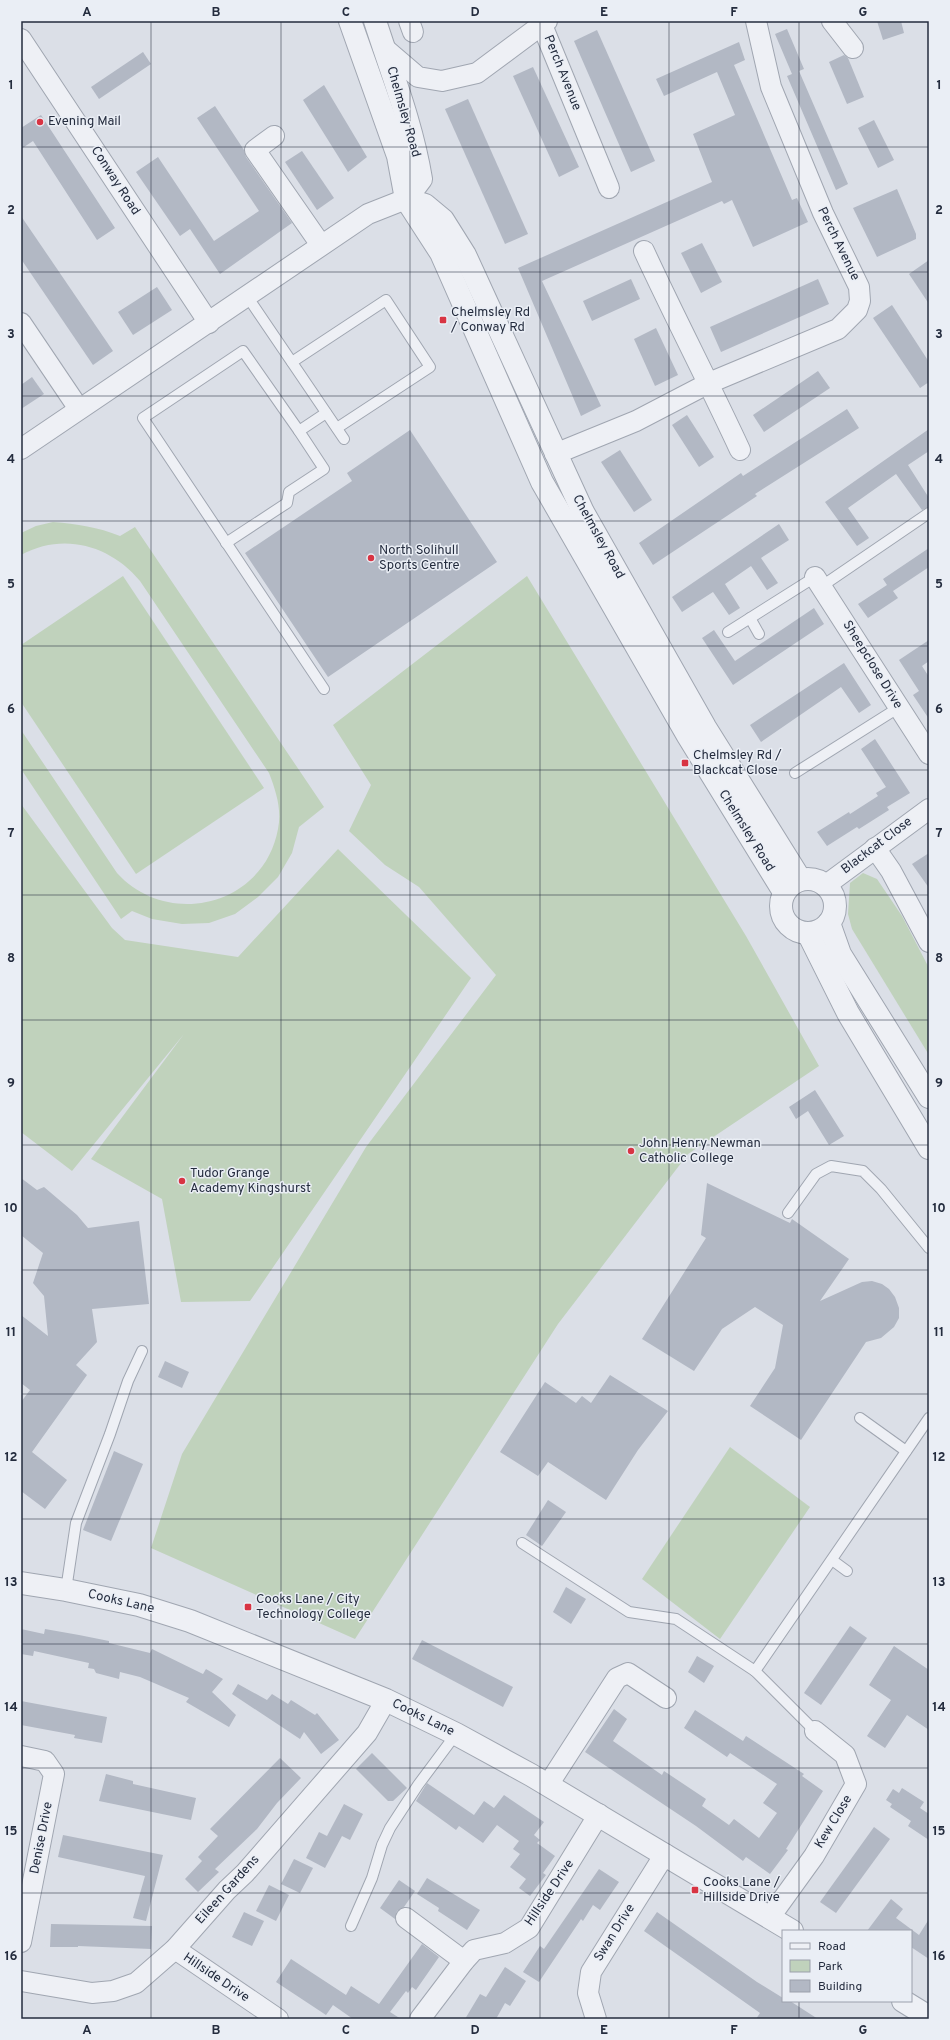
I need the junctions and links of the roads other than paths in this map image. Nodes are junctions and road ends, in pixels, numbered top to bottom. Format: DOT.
graph roads {
  1 [pos="350,21"];
  2 [pos="375,21"];
  3 [pos="756,21"];
  4 [pos="832,21"];
  5 [pos="544,23"];
  6 [pos="21,39"];
  7 [pos="383,47"];
  8 [pos="854,48"];
  9 [pos="274,136"];
  10 [pos="609,188"];
  11 [pos="406,199"];
  12 [pos="321,244"];
  13 [pos="644,251"];
  14 [pos="247,296"];
  15 [pos="21,323"];
  16 [pos="209,323"];
  17 [pos="292,362"];
  18 [pos="709,384"];
  19 [pos="79,409"];
  20 [pos="326,413"];
  21 [pos="336,428"];
  22 [pos="299,431"];
  23 [pos="344,439"];
  24 [pos="21,449"];
  25 [pos="740,450"];
  26 [pos="555,454"];
  27 [pos="929,513"];
  28 [pos="226,543"];
  29 [pos="818,582"];
  30 [pos="750,618"];
  31 [pos="728,632"];
  32 [pos="760,634"];
  33 [pos="324,689"];
  34 [pos="898,708"];
  35 [pos="929,754"];
  36 [pos="795,773"];
  37 [pos="929,809"];
  38 [pos="875,848"];
  39 [pos="826,885"];
  40 [pos="792,886"];
  41 [pos="829,924"];
  42 [pos="808,933"];
  43 [pos="929,942"];
  44 [pos="929,1097"];
  45 [pos="929,1148"];
  46 [pos="788,1213"];
  47 [pos="929,1248"];
  48 [pos="142,1351"];
  49 [pos="860,1418"];
  50 [pos="929,1418"];
  51 [pos="906,1451"];
  52 [pos="522,1543"];
  53 [pos="832,1560"];
  54 [pos="847,1571"];
  55 [pos="21,1583"];
  56 [pos="66,1590"];
  57 [pos="755,1671"];
  58 [pos="666,1698"];
  59 [pos="386,1700"];
  60 [pos="815,1731"];
  61 [pos="456,1734"];
  62 [pos="21,1756"];
  63 [pos="548,1785"];
  64 [pos="599,1814"];
  65 [pos="665,1854"];
  66 [pos="770,1917"];
  67 [pos="406,1918"];
  68 [pos="351,1926"];
  69 [pos="790,1930"];
  70 [pos="21,1942"];
  71 [pos="175,1950"];
  72 [pos="464,1961"];
  73 [pos="21,1981"];
  74 [pos="905,2002"];
  75 [pos="929,2017"];
  76 [pos="278,2019"];
  77 [pos="420,2019"];
  78 [pos="596,2019"];
  1 -- 11 [label="street, Chelmsley Road"];
  2 -- 7 [label="street, Chelmsley Road"];
  3 -- 18 [label="street, Perch Avenue"];
  4 -- 8 [label="street"];
  5 -- 7 [label="street, Perch Avenue"];
  5 -- 10 [label="street, Perch Avenue"];
  6 -- 16 [label="street, Conway Road"];
  7 -- 11 [label="street, Chelmsley Road"];
  9 -- 12 [label="street"];
  11 -- 12 [label="street"];
  11 -- 26 [label="street, Chelmsley Road"];
  11 -- 40 [label="street, Chelmsley Road"];
  12 -- 14 [label="street"];
  13 -- 18 [label="street"];
  14 -- 16 [label="street"];
  14 -- 17 [label="lane"];
  15 -- 19 [label="street"];
  16 -- 19 [label="street"];
  17 -- 20 [label="lane"];
  17 -- 21 [label="lane"];
  18 -- 25 [label="street"];
  18 -- 26 [label="street, Perch Avenue"];
  19 -- 24 [label="street"];
  20 -- 21 [label="lane"];
  20 -- 22 [label="lane"];
  21 -- 23 [label="lane"];
  22 -- 28 [label="lane"];
  22 -- 28 [label="lane"];
  26 -- 40 [label="street, Chelmsley Road"];
  27 -- 29 [label="lane"];
  28 -- 33 [label="lane"];
  29 -- 30 [label="lane"];
  29 -- 34 [label="street, Sheepclose Drive"];
  30 -- 31 [label="lane"];
  30 -- 32 [label="lane"];
  34 -- 35 [label="street, Sheepclose Drive"];
  34 -- 36 [label="lane"];
  37 -- 38 [label="street, Blackcat Close"];
  38 -- 39 [label="street, Blackcat Close"];
  38 -- 43 [label="street"];
  39 -- 40 [label="street"];
  39 -- 41 [label="street"];
  40 -- 42 [label="street"];
  41 -- 42 [label="street"];
  41 -- 44 [label="street"];
  42 -- 45 [label="street"];
  46 -- 47 [label="lane"];
  48 -- 56 [label="lane"];
  49 -- 51 [label="lane"];
  50 -- 51 [label="lane"];
  51 -- 53 [label="lane"];
  52 -- 57 [label="lane"];
  53 -- 54 [label="lane"];
  53 -- 57 [label="lane"];
  55 -- 56 [label="street, Cooks Lane"];
  56 -- 59 [label="street, Cooks Lane"];
  57 -- 60 [label="lane"];
  58 -- 63 [label="street"];
  59 -- 61 [label="street, Cooks Lane"];
  59 -- 71 [label="street, Eileen Gardens"];
  60 -- 66 [label="street, Kew Close"];
  61 -- 63 [label="street, Cooks Lane"];
  61 -- 68 [label="lane"];
  62 -- 70 [label="street, Denise Drive"];
  63 -- 64 [label="street, Cooks Lane"];
  64 -- 65 [label="street, Cooks Lane"];
  64 -- 72 [label="street, Hillside Drive"];
  65 -- 66 [label="street, Cooks Lane"];
  65 -- 78 [label="street, Swan Drive"];
  66 -- 69 [label="street, Cooks Lane"];
  67 -- 72 [label="street"];
  71 -- 73 [label="street, Eileen Gardens"];
  71 -- 76 [label="street, Hillside Drive"];
  72 -- 77 [label="street, Hillside Drive"];
  74 -- 75 [label="street"];
}
